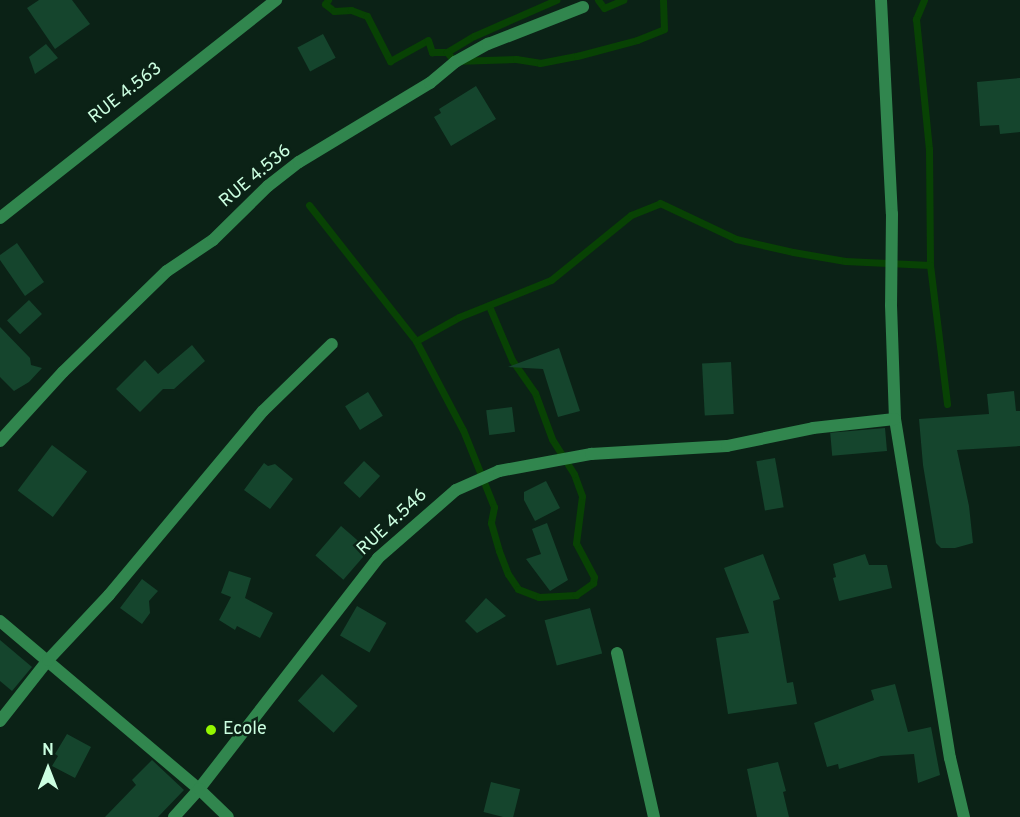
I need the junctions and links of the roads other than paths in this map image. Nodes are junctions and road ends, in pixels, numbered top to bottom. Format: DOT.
graph roads {
  1 [pos="276,0"];
  2 [pos="880,0"];
  3 [pos="583,7"];
  4 [pos="0,218"];
  5 [pos="332,344"];
  6 [pos="895,419"];
  7 [pos="0,441"];
  8 [pos="0,621"];
  9 [pos="617,653"];
  10 [pos="48,660"];
  11 [pos="0,721"];
  12 [pos="199,789"];
  13 [pos="174,817"];
  14 [pos="228,817"];
  15 [pos="654,817"];
  16 [pos="964,817"];
  1 -- 4 [label="street, RUE 4.563"];
  2 -- 6 [label="street"];
  3 -- 7 [label="street, RUE 4.536"];
  5 -- 10 [label="street"];
  6 -- 12 [label="street, RUE 4.546"];
  6 -- 16 [label="street"];
  8 -- 10 [label="street"];
  9 -- 15 [label="street"];
  10 -- 11 [label="street"];
  10 -- 12 [label="street"];
  12 -- 13 [label="street, RUE 4.546"];
  12 -- 14 [label="street"];
}
